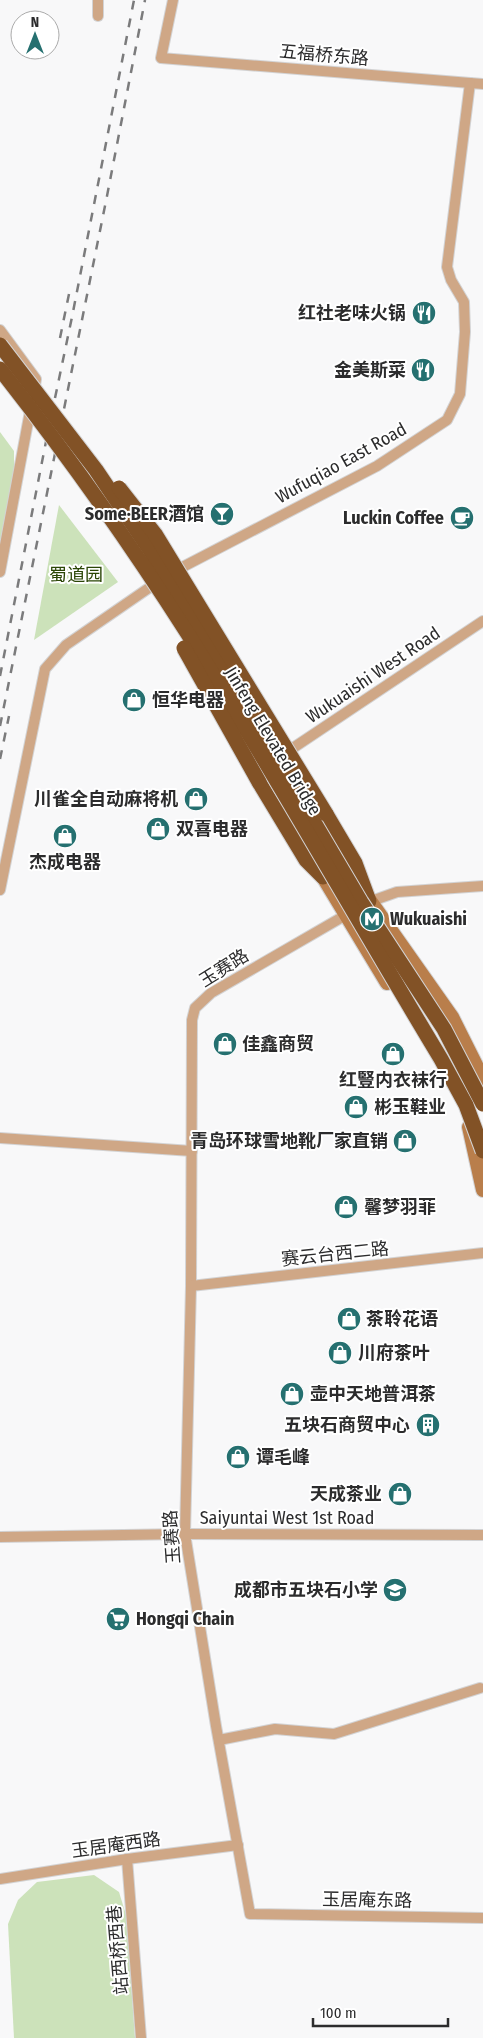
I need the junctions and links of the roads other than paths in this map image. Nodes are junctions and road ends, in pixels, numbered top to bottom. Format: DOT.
graph roads {
  1 [pos="98,0"];
  2 [pos="173,0"];
  3 [pos="98,16"];
  4 [pos="470,83"];
  5 [pos="483,84"];
  6 [pos="0,330"];
  7 [pos="0,346"];
  8 [pos="0,369"];
  9 [pos="0,379"];
  10 [pos="36,379"];
  11 [pos="58,411"];
  12 [pos="38,425"];
  13 [pos="72,431"];
  14 [pos="60,458"];
  15 [pos="76,470"];
  16 [pos="96,470"];
  17 [pos="176,570"];
  18 [pos="0,572"];
  19 [pos="154,585"];
  20 [pos="483,621"];
  21 [pos="280,756"];
  22 [pos="323,877"];
  23 [pos="483,886"];
  24 [pos="0,890"];
  25 [pos="370,901"];
  26 [pos="346,915"];
  27 [pos="483,1079"];
  28 [pos="483,1104"];
  29 [pos="470,1133"];
  30 [pos="0,1138"];
  31 [pos="192,1151"];
  32 [pos="483,1151"];
  33 [pos="483,1190"];
  34 [pos="483,1253"];
  35 [pos="191,1286"];
  36 [pos="185,1534"];
  37 [pos="483,1535"];
  38 [pos="0,1536"];
  39 [pos="480,1688"];
  40 [pos="219,1740"];
  41 [pos="238,1845"];
  42 [pos="127,1859"];
  43 [pos="0,1880"];
  44 [pos="250,1914"];
  45 [pos="483,1918"];
  46 [pos="142,2038"];
  1 -- 3 [label="street"];
  2 -- 4 [label="street, 五福桥东路"];
  4 -- 5 [label="street, 五福桥东路"];
  4 -- 17 [label="street, Wufuqiao East Road"];
  6 -- 10 [label="street"];
  7 -- 16 [label="highway, Jinfeng Elevated Bridge, bridge"];
  8 -- 12 [label="highway, Jinfeng Elevated Bridge, bridge"];
  9 -- 12 [label="highway, bridge"];
  10 -- 11 [label="main road"];
  10 -- 12 [label="street"];
  12 -- 15 [label="highway, Jinfeng Elevated Bridge, bridge"];
  12 -- 18 [label="street"];
  13 -- 17 [label="main road"];
  14 -- 19 [label="street"];
  15 -- 22 [label="highway, bridge"];
  15 -- 32 [label="highway, Jinfeng Elevated Bridge, bridge"];
  16 -- 25 [label="highway, bridge"];
  16 -- 28 [label="highway, Jinfeng Elevated Bridge, bridge"];
  17 -- 19 [label="street, Wufuqiao East Road"];
  17 -- 21 [label="main road"];
  19 -- 22 [label="main road"];
  19 -- 24 [label="street, Wufuqiao East Road"];
  20 -- 21 [label="street, Wukuaishi West Road"];
  21 -- 25 [label="main road"];
  22 -- 26 [label="main road"];
  23 -- 25 [label="street, 玉赛路"];
  25 -- 26 [label="street, 玉赛路"];
  25 -- 27 [label="main road"];
  26 -- 29 [label="main road"];
  26 -- 31 [label="street, 玉赛路"];
  27 -- 29 [label="main road"];
  29 -- 33 [label="main road"];
  30 -- 31 [label="street"];
  31 -- 35 [label="street, 玉赛路"];
  34 -- 35 [label="street, 赛云台西二路"];
  35 -- 36 [label="street, 玉赛路"];
  36 -- 37 [label="street, Saiyuntai West 1st Road"];
  36 -- 38 [label="street, Saiyuntai West 1st Road"];
  36 -- 40 [label="street, 玉赛路"];
  39 -- 40 [label="street"];
  40 -- 41 [label="street, 玉赛路"];
  41 -- 42 [label="street, 玉居庵西路"];
  41 -- 44 [label="street, 玉赛路"];
  42 -- 43 [label="street, 玉居庵西路"];
  42 -- 46 [label="street, 站西桥西巷"];
  44 -- 45 [label="street, 玉居庵东路"];
}
